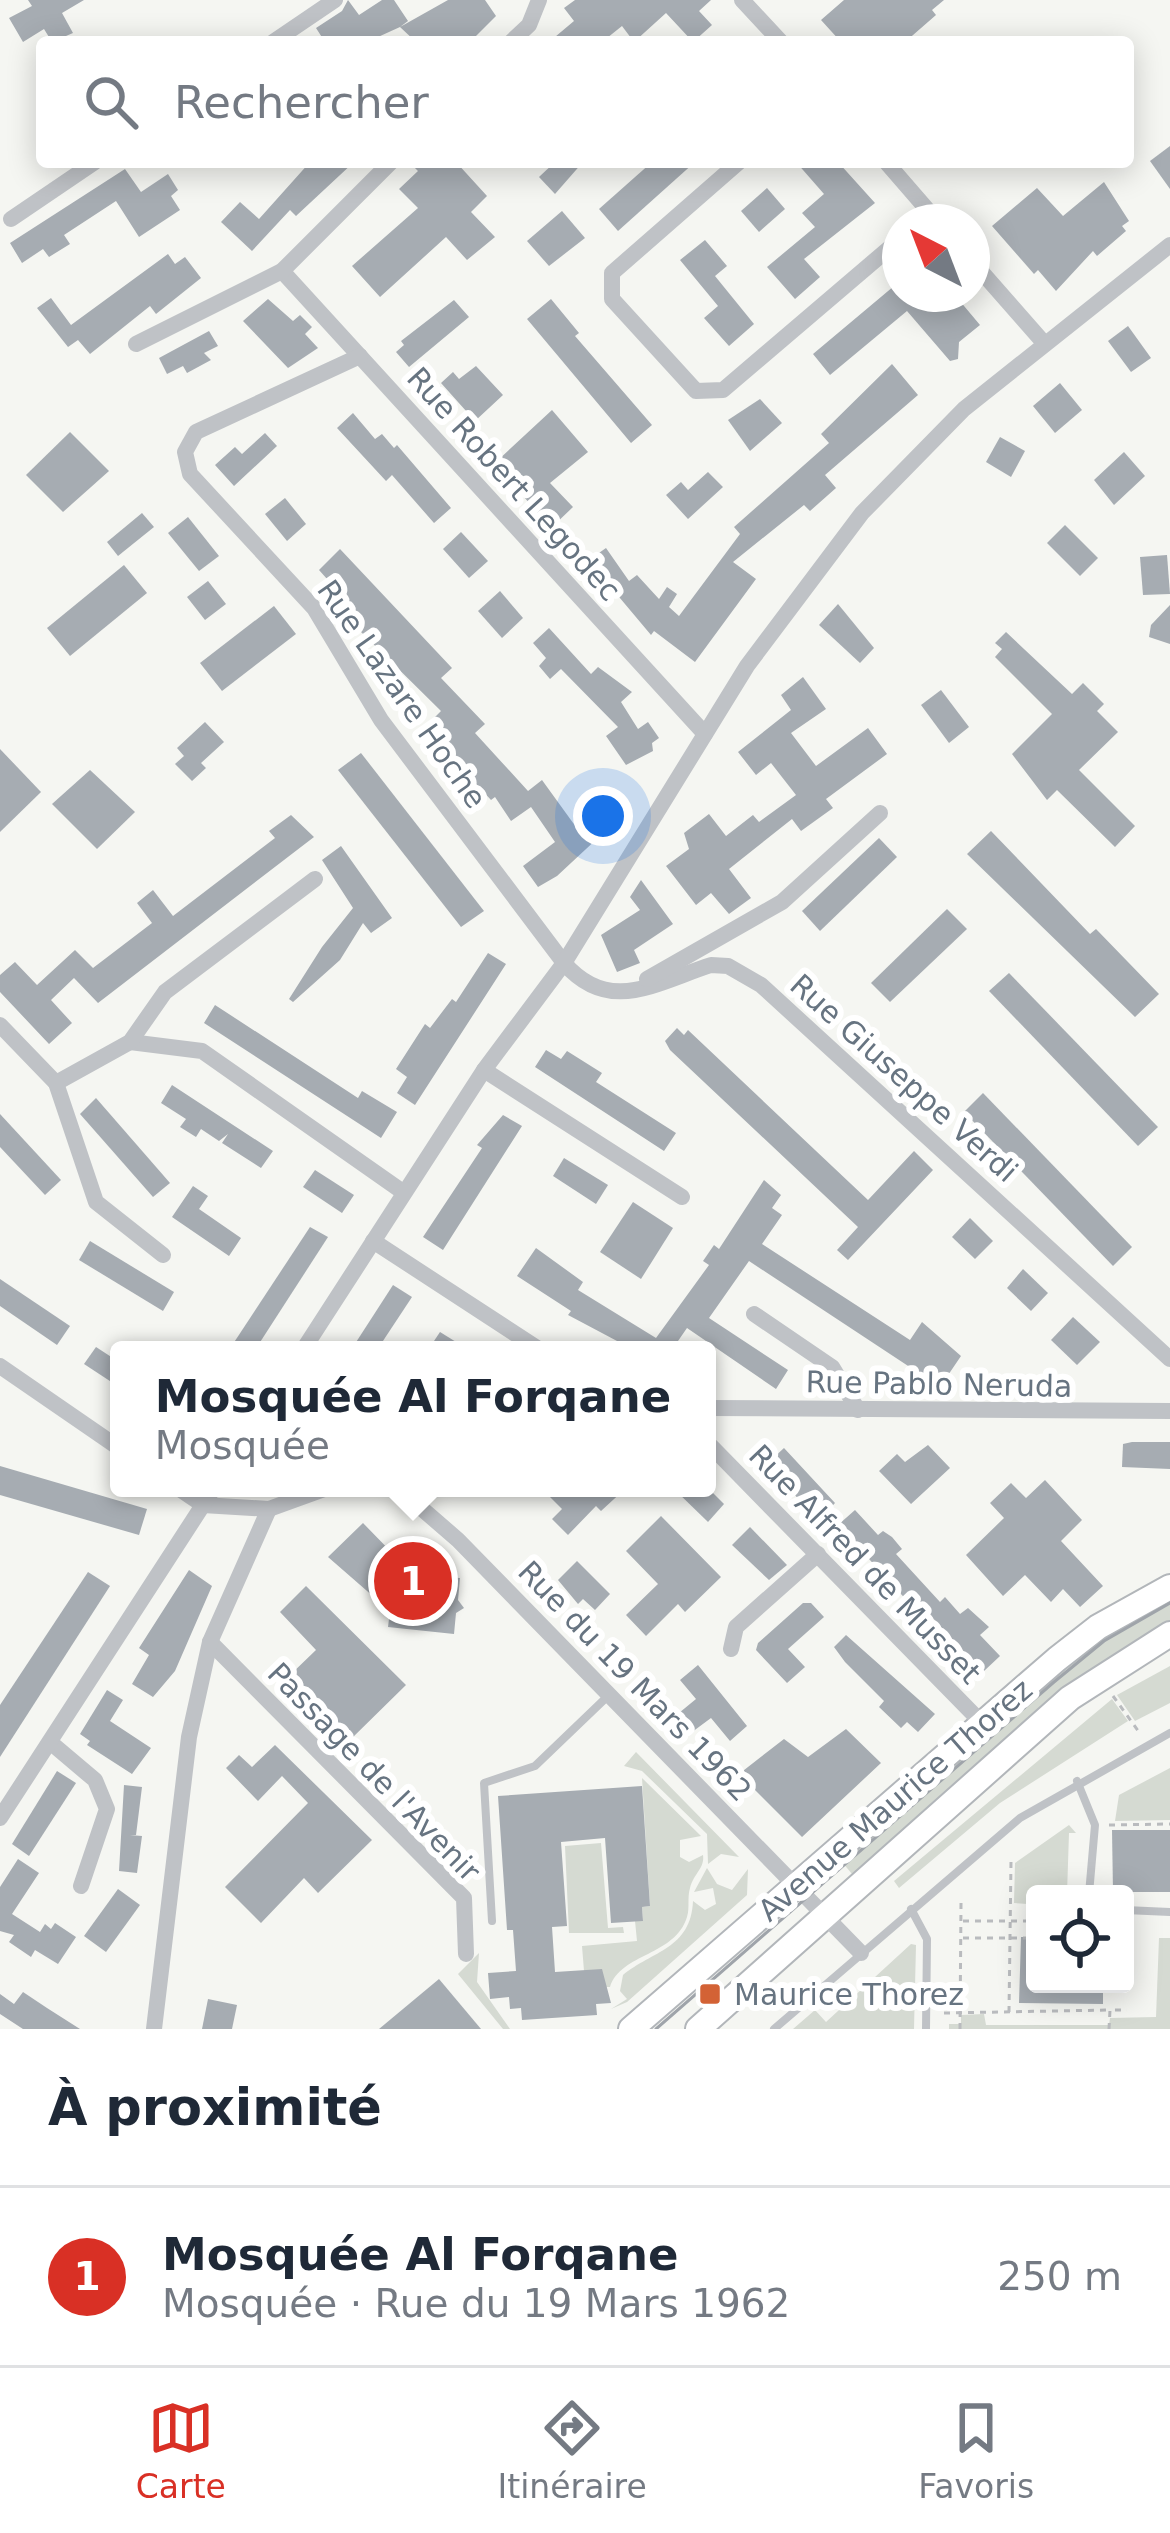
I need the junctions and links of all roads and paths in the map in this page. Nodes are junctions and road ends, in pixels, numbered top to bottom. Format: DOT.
graph roads {
  1 [pos="335,0"];
  2 [pos="538,0"];
  3 [pos="742,0"];
  4 [pos="282,36"];
  5 [pos="518,36"];
  6 [pos="775,36"];
  7 [pos="86,168"];
  8 [pos="385,168"];
  9 [pos="732,168"];
  10 [pos="891,168"];
  11 [pos="918,204"];
  12 [pos="11,219"];
  13 [pos="1170,245"];
  14 [pos="882,254"];
  15 [pos="282,271"];
  16 [pos="990,282"];
  17 [pos="136,344"];
  18 [pos="1044,344"];
  19 [pos="360,356"];
  20 [pos="705,734"];
  21 [pos="880,813"];
  22 [pos="315,879"];
  23 [pos="565,963"];
  24 [pos="626,992"];
  25 [pos="0,1025"];
  26 [pos="130,1042"];
  27 [pos="484,1070"];
  28 [pos="56,1083"];
  29 [pos="403,1192"];
  30 [pos="682,1197"];
  31 [pos="373,1241"];
  32 [pos="163,1255"];
  33 [pos="754,1314"];
  34 [pos="309,1341"];
  35 [pos="526,1341"];
  36 [pos="1170,1359"];
  37 [pos="0,1366"];
  38 [pos="716,1408"];
  39 [pos="858,1410"];
  40 [pos="1170,1412"];
  41 [pos="110,1442"];
  42 [pos="716,1451"];
  43 [pos="191,1497"];
  44 [pos="208,1497"];
  45 [pos="302,1497"];
  46 [pos="408,1497"];
  47 [pos="203,1505"];
  48 [pos="269,1509"];
  49 [pos="818,1554"];
  50 [pos="1170,1587"];
  51 [pos="1170,1634"];
  52 [pos="210,1642"];
  53 [pos="731,1648"];
  54 [pos="610,1694"];
  55 [pos="1112,1694"];
  56 [pos="983,1724"];
  57 [pos="1170,1733"];
  58 [pos="50,1742"];
  59 [pos="1147,1743"];
  60 [pos="1077,1781"];
  61 [pos="0,1818"];
  62 [pos="1170,1824"];
  63 [pos="1095,1825"];
  64 [pos="1011,1862"];
  65 [pos="796,1885"];
  66 [pos="1090,1885"];
  67 [pos="81,1886"];
  68 [pos="961,1903"];
  69 [pos="911,1909"];
  70 [pos="1134,1910"];
  71 [pos="1170,1912"];
  72 [pos="830,1916"];
  73 [pos="491,1921"];
  74 [pos="961,1921"];
  75 [pos="1010,1921"];
  76 [pos="1026,1921"];
  77 [pos="961,1938"];
  78 [pos="1026,1938"];
  79 [pos="1010,1939"];
  80 [pos="861,1953"];
  81 [pos="466,1954"];
  82 [pos="1110,2010"];
  83 [pos="1127,2010"];
  84 [pos="926,2012"];
  85 [pos="1009,2014"];
  86 [pos="154,2029"];
  87 [pos="631,2029"];
  88 [pos="698,2029"];
  89 [pos="774,2029"];
  90 [pos="926,2029"];
  91 [pos="960,2029"];
  92 [pos="1109,2029"];
  1 -- 4 [label="street"];
  2 -- 5 [label="street"];
  3 -- 6 [label="street"];
  7 -- 12 [label="street"];
  8 -- 15 [label="street"];
  9 -- 14 [label="street"];
  10 -- 11 [label="street"];
  13 -- 18 [label="street"];
  15 -- 17 [label="street"];
  15 -- 19 [label="street, Rue Robert Legodec"];
  16 -- 18 [label="street"];
  18 -- 20 [label="street"];
  19 -- 20 [label="street, Rue Robert Legodec"];
  19 -- 23 [label="street, Rue Lazare Hoche"];
  20 -- 23 [label="street"];
  21 -- 24 [label="street"];
  22 -- 26 [label="street"];
  23 -- 24 [label="street"];
  23 -- 27 [label="street"];
  24 -- 36 [label="street, Rue Giuseppe Verdi"];
  25 -- 28 [label="street"];
  26 -- 28 [label="street"];
  26 -- 29 [label="street"];
  27 -- 29 [label="street"];
  27 -- 30 [label="street"];
  28 -- 32 [label="street"];
  29 -- 31 [label="street"];
  31 -- 34 [label="street"];
  31 -- 35 [label="street"];
  33 -- 39 [label="street"];
  37 -- 41 [label="street"];
  38 -- 39 [label="street, Rue Pablo Neruda"];
  39 -- 40 [label="street, Rue Pablo Neruda"];
  42 -- 49 [label="street, Rue Alfred de Musset"];
  43 -- 47 [label="street"];
  44 -- 47 [label="street"];
  45 -- 48 [label="street"];
  46 -- 54 [label="street, Rue du 19 Mars 1962"];
  47 -- 48 [label="street"];
  47 -- 58 [label="street"];
  48 -- 52 [label="street"];
  49 -- 53 [label="street"];
  49 -- 56 [label="street, Rue Alfred de Musset"];
  50 -- 56 [label="street, Avenue Maurice Thorez"];
  51 -- 72 [label="street, Avenue Maurice Thorez"];
  52 -- 81 [label="street, Passage de l'Avenir"];
  52 -- 86 [label="street"];
  54 -- 65 [label="street, Rue du 19 Mars 1962"];
  54 -- 73 [label="lane"];
  55 -- 59 [label="path"];
  56 -- 65 [label="street, Avenue Maurice Thorez"];
  57 -- 59 [label="lane"];
  58 -- 61 [label="street"];
  58 -- 67 [label="street"];
  59 -- 60 [label="lane"];
  60 -- 63 [label="lane"];
  60 -- 69 [label="lane"];
  62 -- 63 [label="path"];
  63 -- 66 [label="lane"];
  64 -- 75 [label="path"];
  65 -- 72 [label="street, Rue du 19 Mars 1962"];
  65 -- 87 [label="street, Avenue Maurice Thorez"];
  68 -- 74 [label="path"];
  69 -- 80 [label="lane"];
  69 -- 84 [label="lane"];
  70 -- 71 [label="lane"];
  72 -- 80 [label="street, Rue du 19 Mars 1962"];
  72 -- 88 [label="street, Avenue Maurice Thorez"];
  74 -- 75 [label="path"];
  74 -- 77 [label="path"];
  75 -- 76 [label="path"];
  75 -- 79 [label="path"];
  77 -- 79 [label="path"];
  77 -- 91 [label="path"];
  78 -- 79 [label="path"];
  79 -- 85 [label="path"];
  80 -- 89 [label="lane"];
  82 -- 83 [label="path"];
  82 -- 85 [label="path"];
  82 -- 92 [label="path"];
  84 -- 85 [label="path"];
  84 -- 90 [label="lane"];
}
